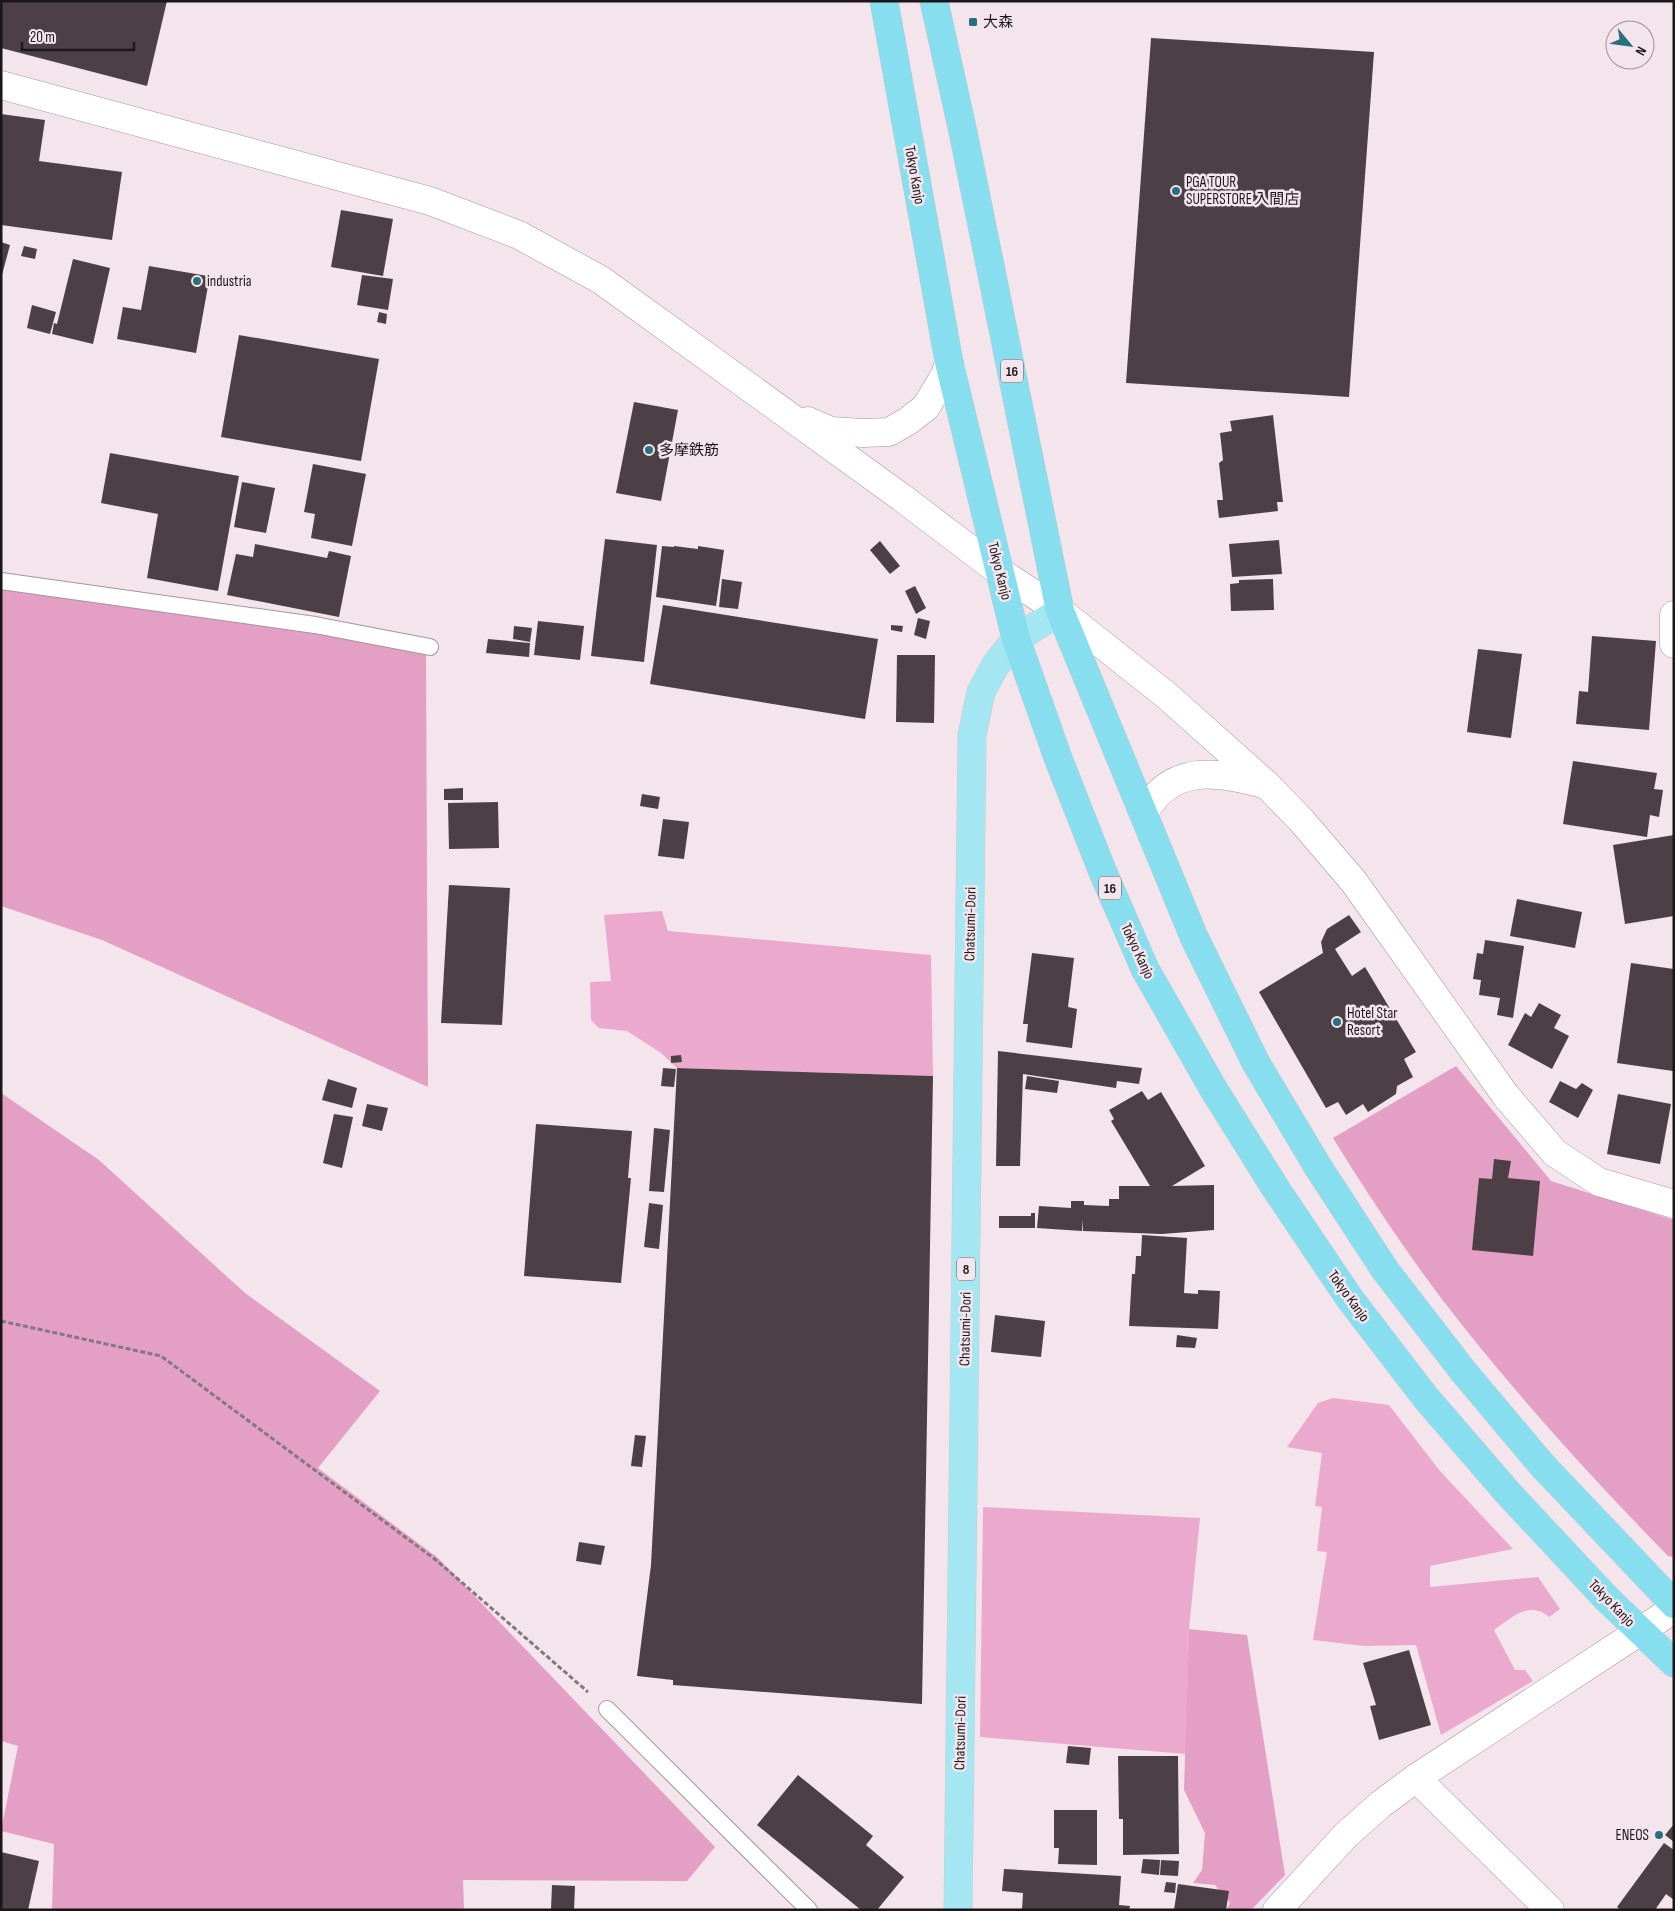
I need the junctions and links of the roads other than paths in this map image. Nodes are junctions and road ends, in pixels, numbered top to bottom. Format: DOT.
graph roads {
  1 [pos="884,1"];
  2 [pos="934,1"];
  3 [pos="1,85"];
  4 [pos="949,362"];
  5 [pos="781,410"];
  6 [pos="1000,572"];
  7 [pos="1,580"];
  8 [pos="1060,611"];
  9 [pos="1674,615"];
  10 [pos="1016,639"];
  11 [pos="1674,644"];
  12 [pos="430,648"];
  13 [pos="1267,785"];
  14 [pos="1144,814"];
  15 [pos="1674,1204"];
  16 [pos="1674,1604"];
  17 [pos="1674,1609"];
  18 [pos="1640,1632"];
  19 [pos="1674,1663"];
  20 [pos="607,1709"];
  21 [pos="1416,1778"];
  22 [pos="809,1910"];
  23 [pos="958,1910"];
  24 [pos="1277,1910"];
  25 [pos="1550,1910"];
  1 -- 4 [label="highway, Tokyo Kanjo / 16"];
  2 -- 8 [label="highway, 16"];
  3 -- 5 [label="street"];
  4 -- 5 [label="street"];
  4 -- 6 [label="highway, Tokyo Kanjo / 16"];
  5 -- 6 [label="street"];
  6 -- 8 [label="street"];
  6 -- 10 [label="highway, Tokyo Kanjo / 16"];
  7 -- 12 [label="lane"];
  8 -- 10 [label="main road, 8"];
  8 -- 13 [label="street"];
  8 -- 14 [label="highway, 16"];
  9 -- 11 [label="street"];
  10 -- 18 [label="highway, Tokyo Kanjo / 16"];
  10 -- 23 [label="main road, Chatsumi-Dori / 8"];
  13 -- 14 [label="street"];
  13 -- 15 [label="street"];
  14 -- 16 [label="highway, 16"];
  17 -- 18 [label="street"];
  18 -- 19 [label="highway, Tokyo Kanjo / 16"];
  18 -- 21 [label="street"];
  20 -- 22 [label="lane"];
  21 -- 24 [label="street"];
  21 -- 25 [label="street"];
}
